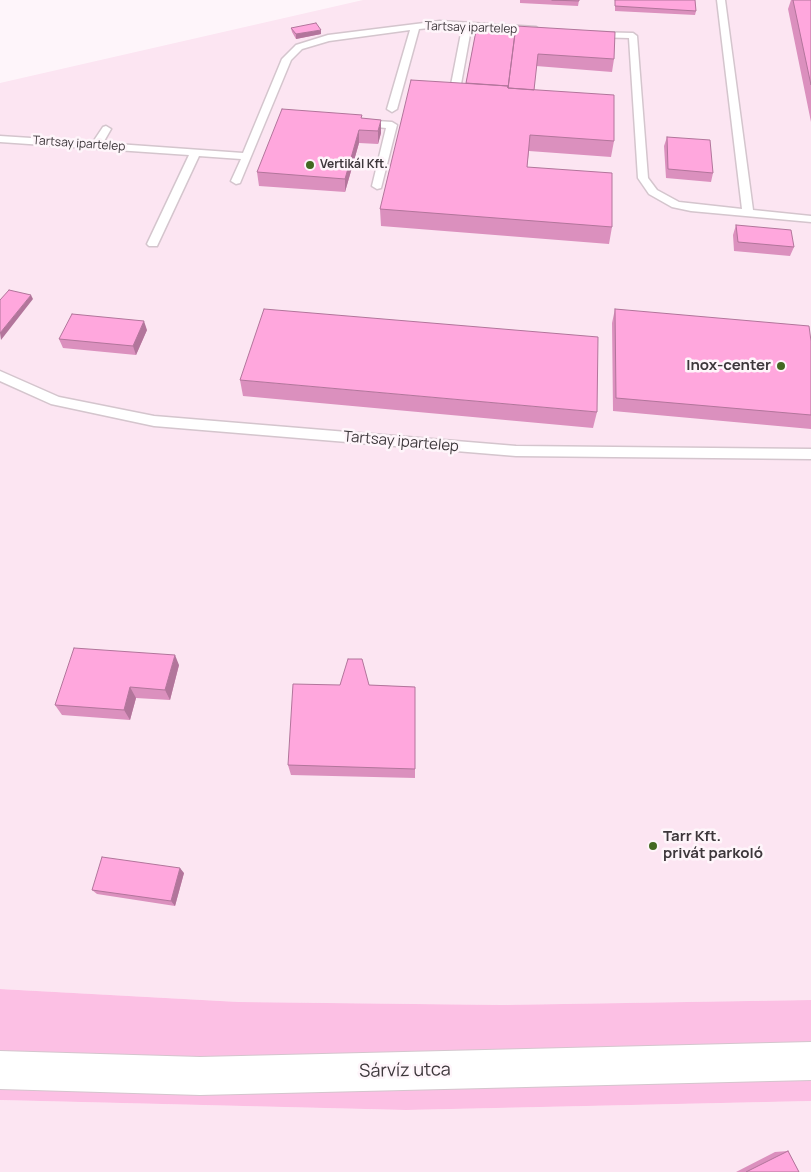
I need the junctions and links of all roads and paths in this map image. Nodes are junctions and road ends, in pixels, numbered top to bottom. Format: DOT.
graph roads {
  1 [pos="721,0"];
  2 [pos="467,26"];
  3 [pos="415,27"];
  4 [pos="545,31"];
  5 [pos="584,33"];
  6 [pos="454,95"];
  7 [pos="392,109"];
  8 [pos="353,122"];
  9 [pos="106,129"];
  10 [pos="0,139"];
  11 [pos="97,145"];
  12 [pos="196,152"];
  13 [pos="248,156"];
  14 [pos="236,182"];
  15 [pos="377,186"];
  16 [pos="748,214"];
  17 [pos="811,219"];
  18 [pos="152,244"];
  19 [pos="0,375"];
  20 [pos="811,454"];
  21 [pos="811,1061"];
  22 [pos="0,1070"];
  1 -- 16 [label="lane"];
  2 -- 3 [label="lane, Tartsay ipartelep"];
  2 -- 4 [label="lane, Tartsay ipartelep"];
  2 -- 6 [label="lane"];
  3 -- 7 [label="lane"];
  3 -- 13 [label="lane, Tartsay ipartelep"];
  5 -- 16 [label="lane"];
  8 -- 15 [label="lane"];
  9 -- 11 [label="lane"];
  10 -- 11 [label="lane, Tartsay ipartelep"];
  11 -- 12 [label="lane, Tartsay ipartelep"];
  12 -- 13 [label="lane, Tartsay ipartelep"];
  12 -- 18 [label="lane"];
  13 -- 14 [label="lane"];
  16 -- 17 [label="lane"];
  19 -- 20 [label="lane, Tartsay ipartelep"];
  21 -- 22 [label="street, Sárvíz utca"];
}
